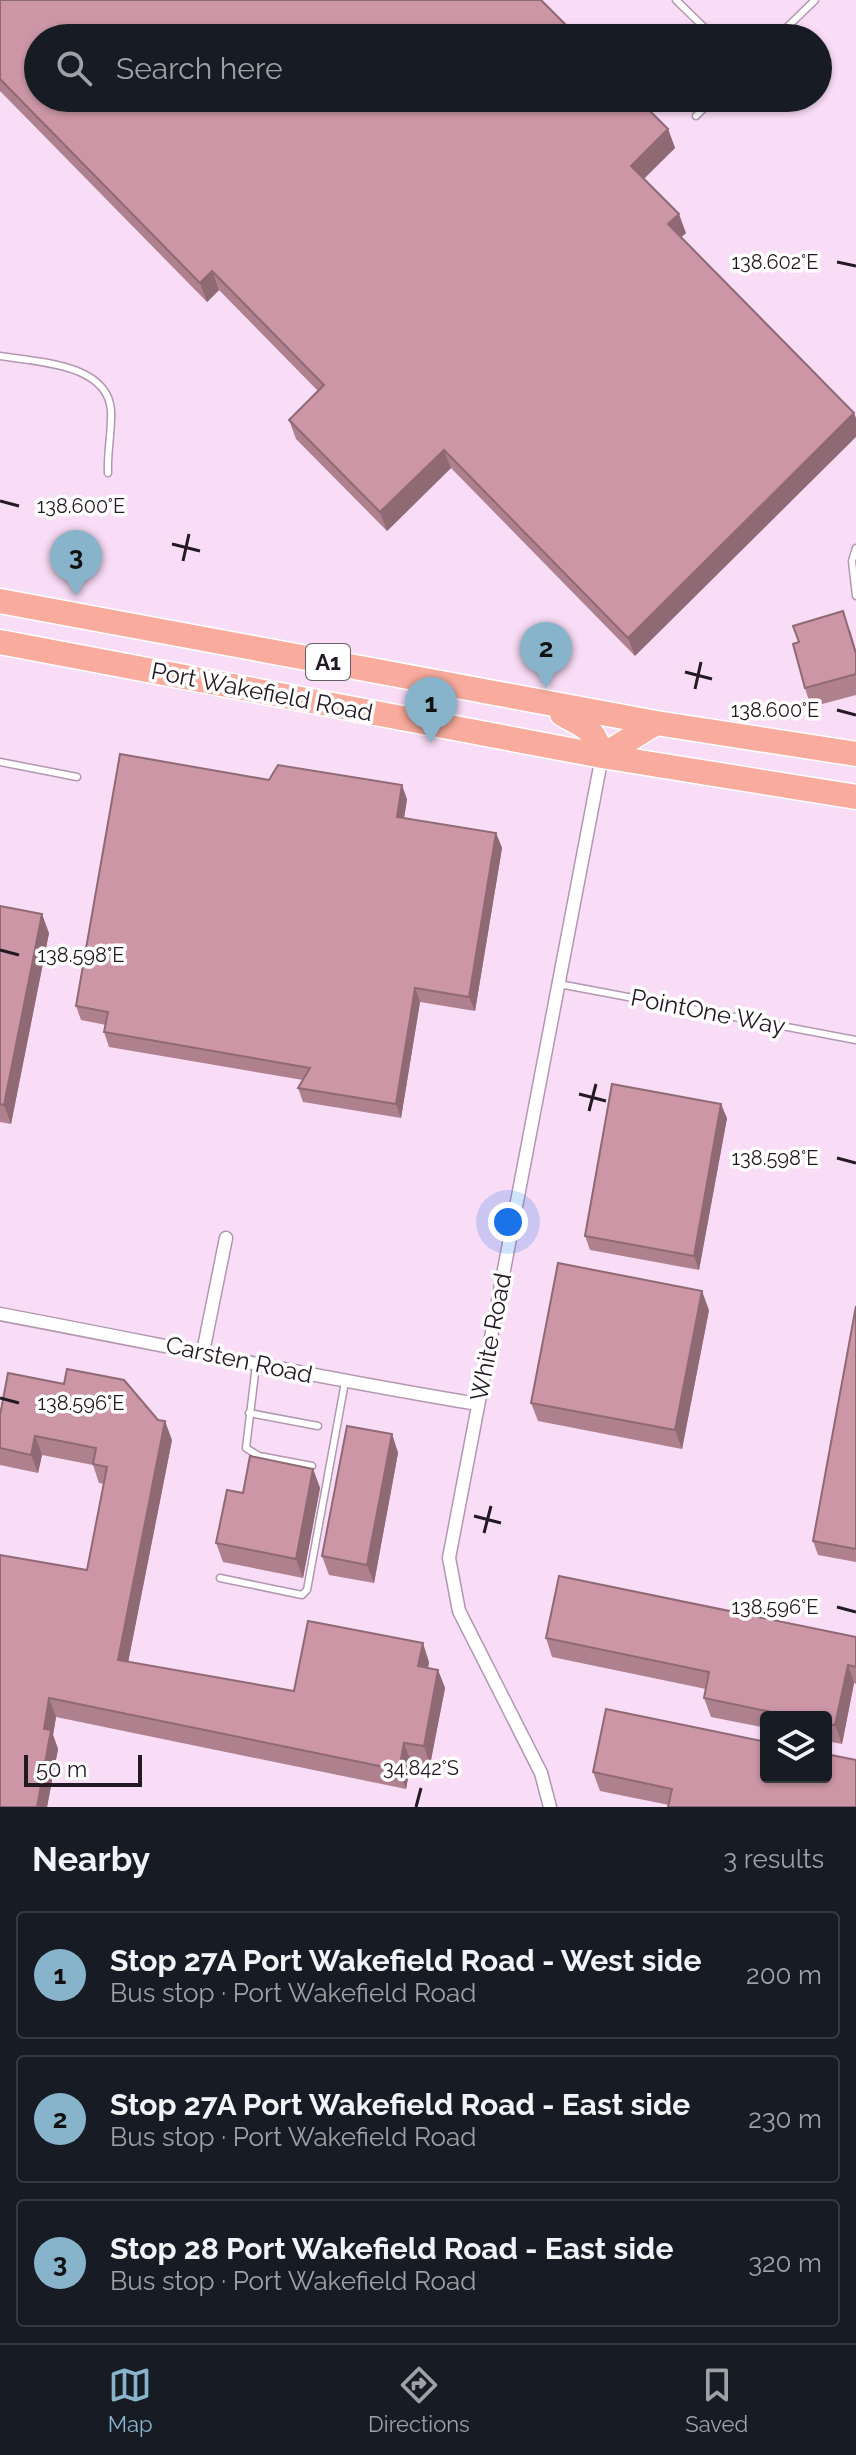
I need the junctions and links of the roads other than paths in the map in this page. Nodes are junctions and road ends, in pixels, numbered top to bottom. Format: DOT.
graph roads {
  1 [pos="676,0"];
  2 [pos="815,0"];
  3 [pos="701,24"];
  4 [pos="790,24"];
  5 [pos="700,112"];
  6 [pos="696,116"];
  7 [pos="0,356"];
  8 [pos="108,473"];
  9 [pos="856,548"];
  10 [pos="856,596"];
  11 [pos="0,601"];
  12 [pos="4,641"];
  13 [pos="541,702"];
  14 [pos="656,723"];
  15 [pos="856,754"];
  16 [pos="602,756"];
  17 [pos="0,762"];
  18 [pos="77,777"];
  19 [pos="856,797"];
  20 [pos="559,984"];
  21 [pos="856,1040"];
  22 [pos="226,1238"];
  23 [pos="0,1314"];
  24 [pos="203,1352"];
  25 [pos="256,1362"];
  26 [pos="345,1382"];
  27 [pos="478,1404"];
  28 [pos="249,1413"];
  29 [pos="318,1426"];
  30 [pos="312,1466"];
  31 [pos="220,1578"];
  32 [pos="550,1807"];
  1 -- 3 [label="lane"];
  2 -- 4 [label="lane"];
  5 -- 6 [label="lane"];
  7 -- 8 [label="lane"];
  9 -- 10 [label="lane"];
  11 -- 13 [label="highway, Port Wakefield Road / A1"];
  12 -- 16 [label="highway, Port Wakefield Road / A1"];
  13 -- 14 [label="highway, Port Wakefield Road / A1"];
  13 -- 16 [label="highway"];
  14 -- 15 [label="highway, Port Wakefield Road / A1"];
  14 -- 16 [label="highway"];
  16 -- 19 [label="highway, Port Wakefield Road / A1"];
  16 -- 20 [label="street, White Road"];
  17 -- 18 [label="lane"];
  20 -- 21 [label="lane, PointOne Way"];
  20 -- 27 [label="street, White Road"];
  22 -- 24 [label="street"];
  23 -- 24 [label="street, Carsten Road"];
  24 -- 25 [label="street, Carsten Road"];
  25 -- 26 [label="street, Carsten Road"];
  25 -- 28 [label="lane"];
  26 -- 27 [label="street, Carsten Road"];
  26 -- 31 [label="lane"];
  27 -- 32 [label="street, White Road"];
  28 -- 29 [label="lane"];
  28 -- 30 [label="lane"];
}
